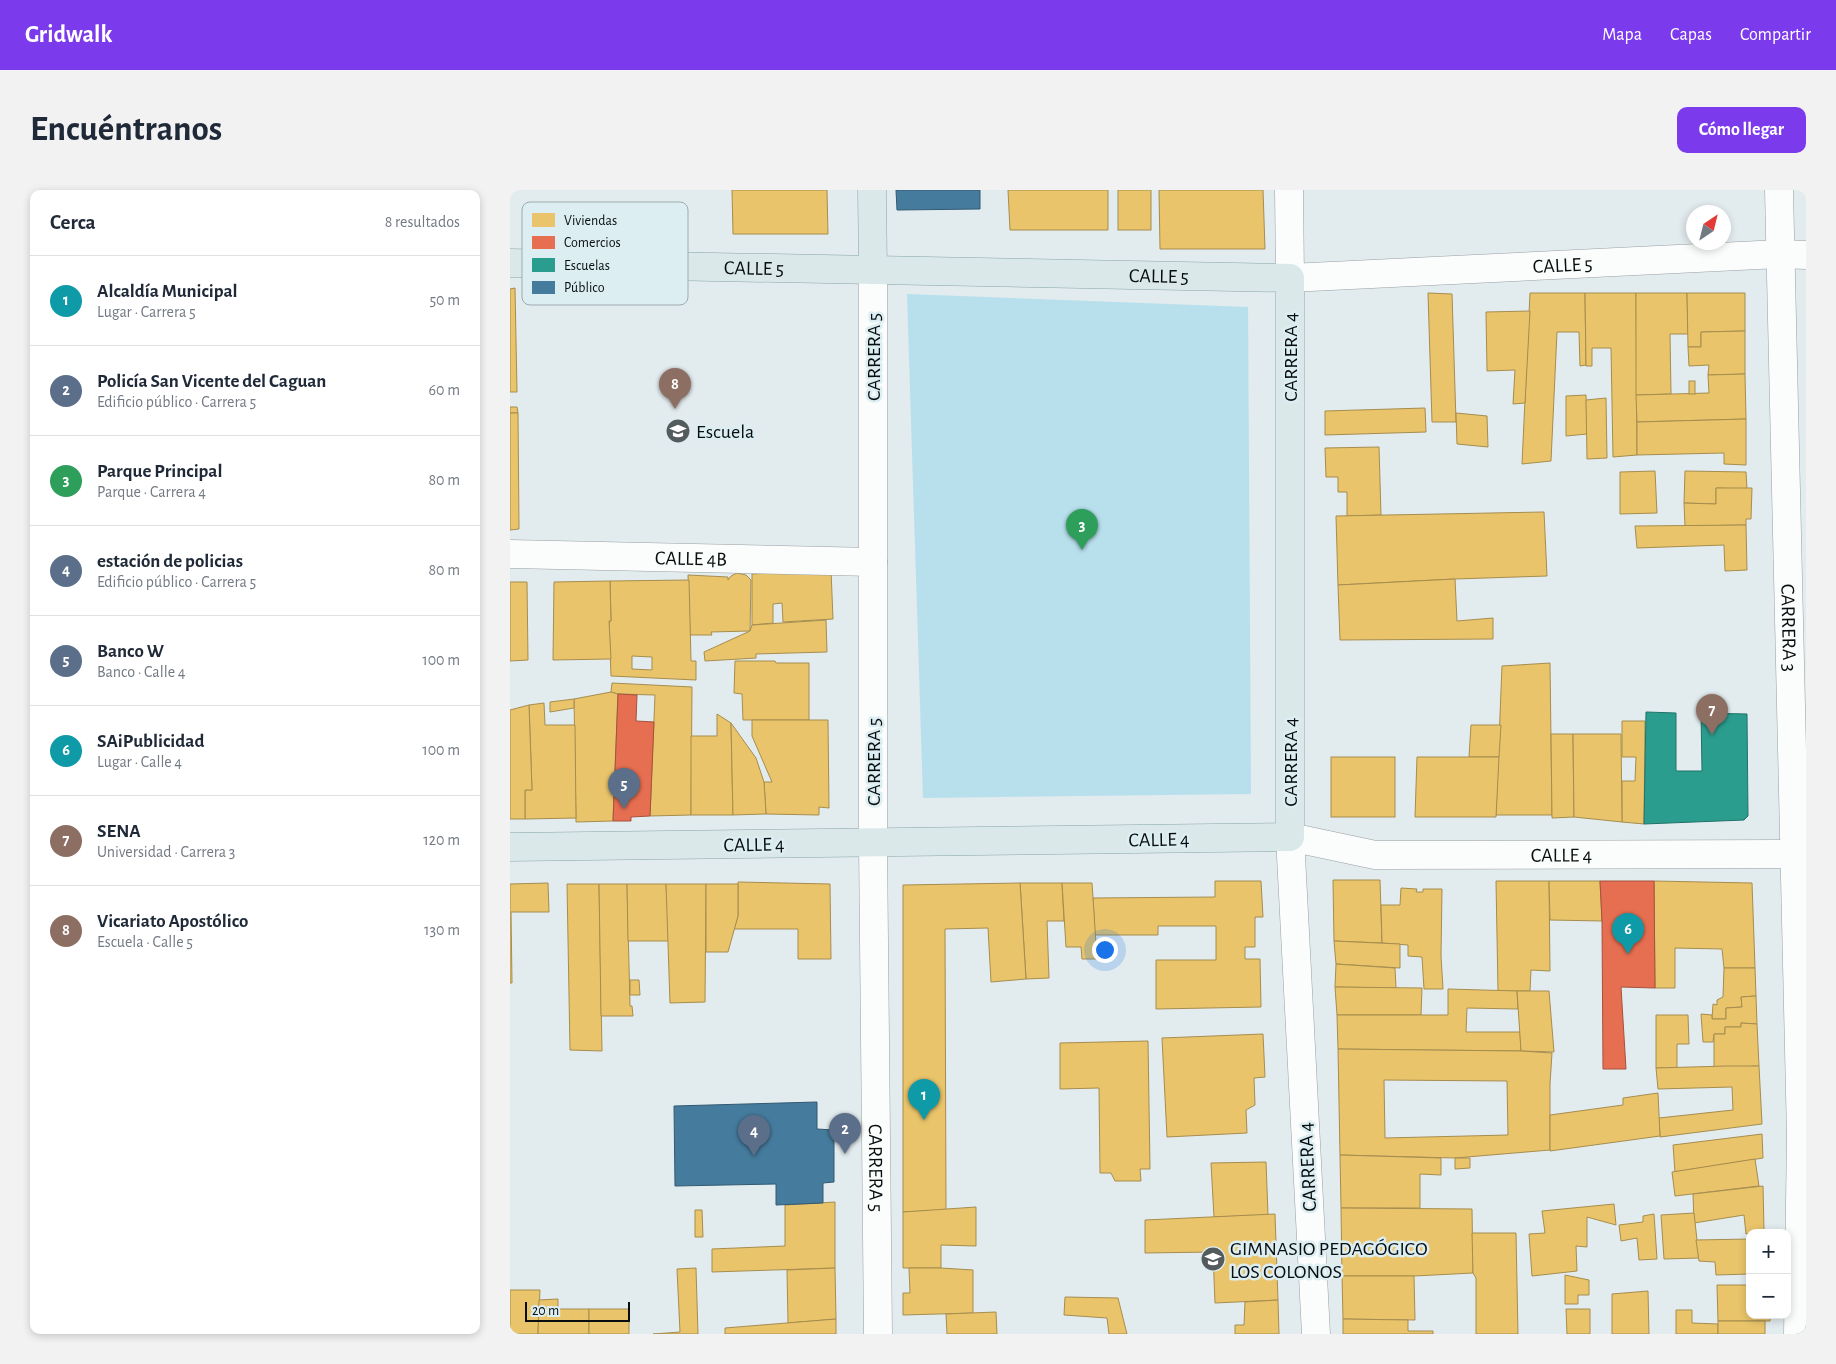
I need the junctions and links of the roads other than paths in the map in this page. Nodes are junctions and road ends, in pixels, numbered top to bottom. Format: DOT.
graph roads {
  1 [pos="872,190"];
  2 [pos="1289,190"];
  3 [pos="1779,190"];
  4 [pos="1793,254"];
  5 [pos="688,266"];
  6 [pos="873,270"];
  7 [pos="1290,278"];
  8 [pos="510,554"];
  9 [pos="873,562"];
  10 [pos="1290,837"];
  11 [pos="873,842"];
  12 [pos="510,847"];
  13 [pos="1800,854"];
  14 [pos="1803,1135"];
  15 [pos="878,1334"];
  16 [pos="1316,1334"];
  17 [pos="1798,1334"];
  1 -- 6 [label="main road, CARRERA 5"];
  2 -- 7 [label="street, CARRERA 4"];
  3 -- 4 [label="street, CARRERA 3"];
  4 -- 7 [label="street, CALLE 5"];
  4 -- 13 [label="street, CARRERA 3"];
  5 -- 6 [label="main road, CALLE 5"];
  6 -- 7 [label="main road, CALLE 5"];
  6 -- 9 [label="street, CARRERA 5"];
  7 -- 10 [label="main road, CARRERA 4"];
  8 -- 9 [label="street, CALLE 4B"];
  9 -- 11 [label="street, CARRERA 5"];
  10 -- 11 [label="main road, CALLE 4"];
  10 -- 13 [label="street, CALLE 4"];
  10 -- 16 [label="street, CARRERA 4"];
  11 -- 12 [label="main road, CALLE 4"];
  11 -- 15 [label="street, CARRERA 5"];
  13 -- 14 [label="street, CARRERA 3"];
  14 -- 17 [label="street, CARRERA 3"];
}
